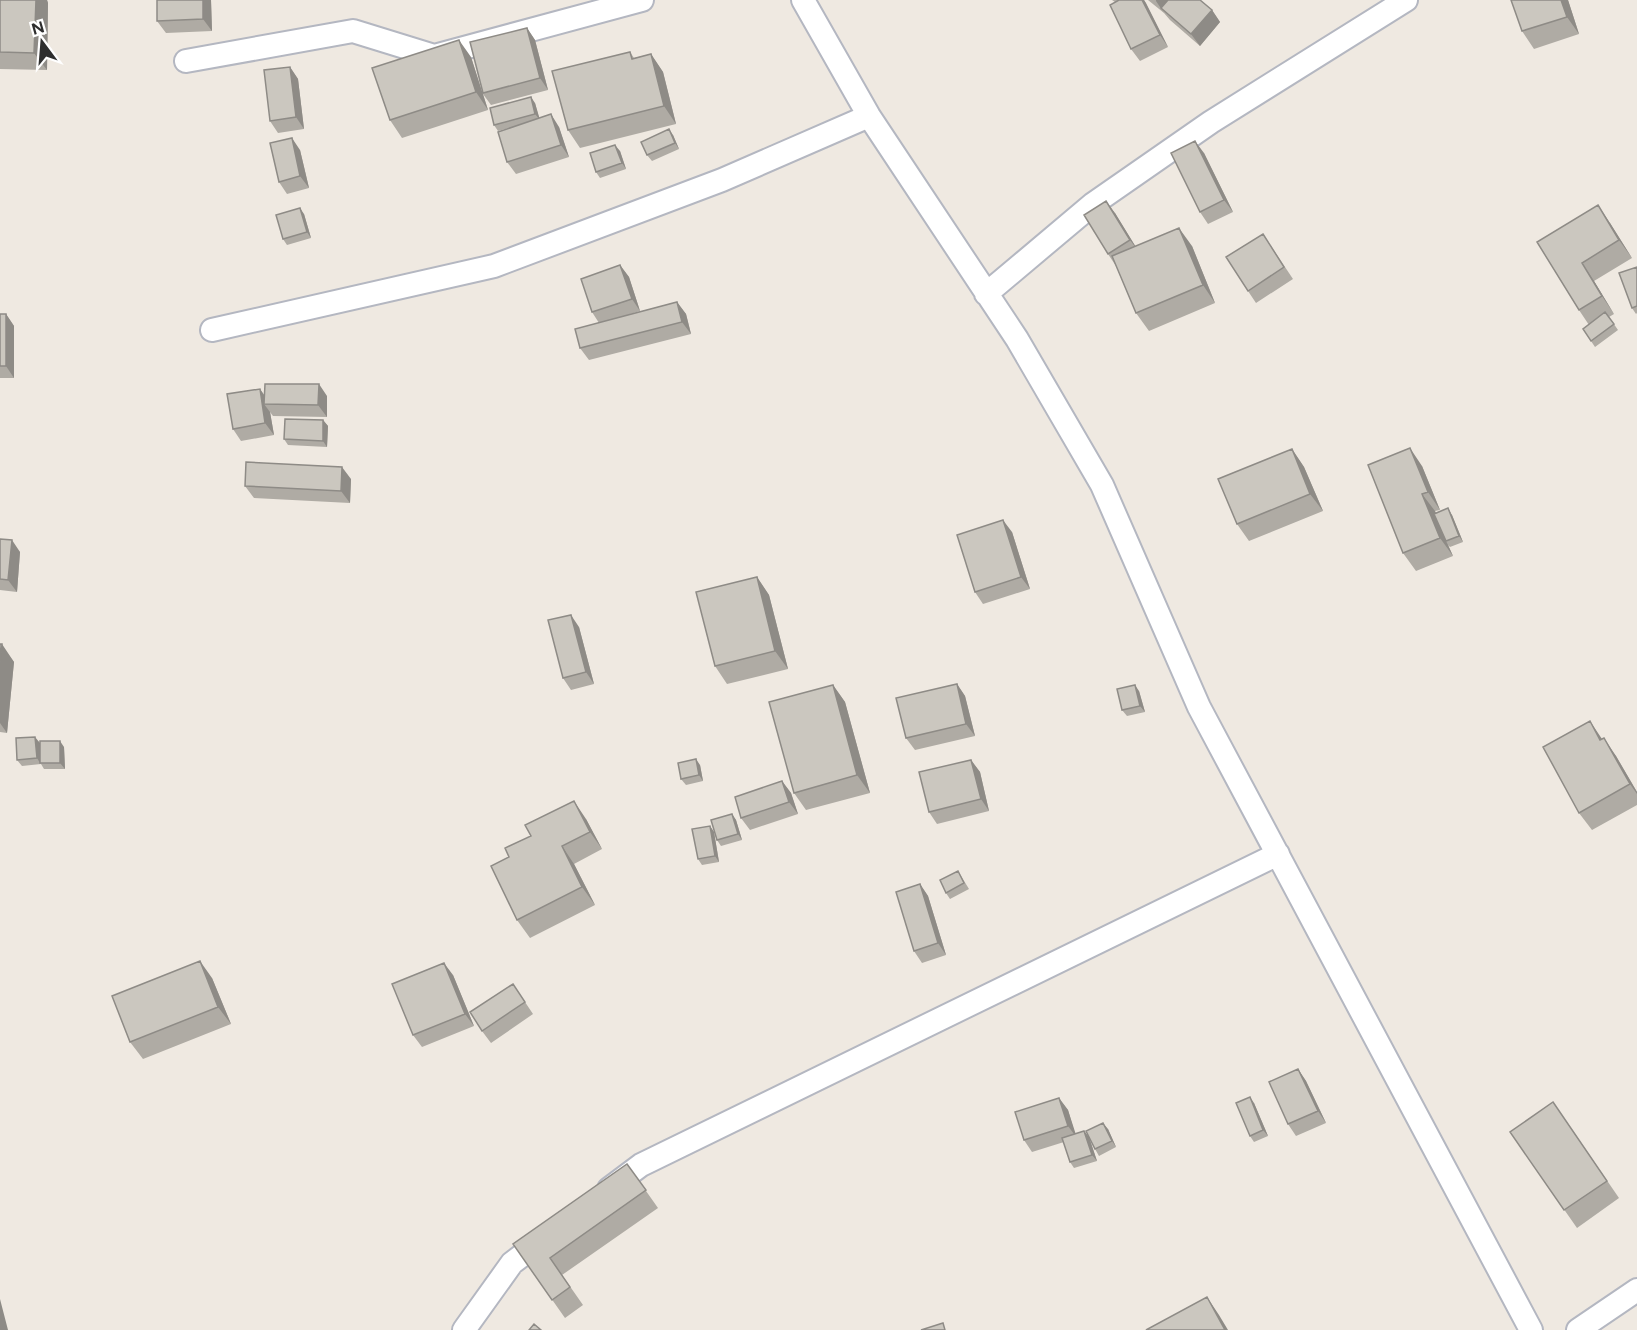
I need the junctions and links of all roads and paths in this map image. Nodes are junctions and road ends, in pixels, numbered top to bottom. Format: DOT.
graph roads {
  1 [pos="642,0"];
  2 [pos="803,0"];
  3 [pos="1406,0"];
  4 [pos="186,61"];
  5 [pos="868,116"];
  6 [pos="986,294"];
  7 [pos="212,330"];
  8 [pos="1278,854"];
  9 [pos="595,1200"];
  10 [pos="558,1228"];
  11 [pos="1637,1290"];
  12 [pos="464,1330"];
  13 [pos="1531,1330"];
  14 [pos="1578,1330"];
  1 -- 4 [label="street"];
  2 -- 5 [label="street"];
  3 -- 6 [label="street"];
  5 -- 6 [label="street"];
  5 -- 7 [label="street"];
  6 -- 8 [label="street"];
  8 -- 9 [label="street"];
  8 -- 13 [label="street"];
  10 -- 12 [label="street"];
  11 -- 14 [label="street"];
}
